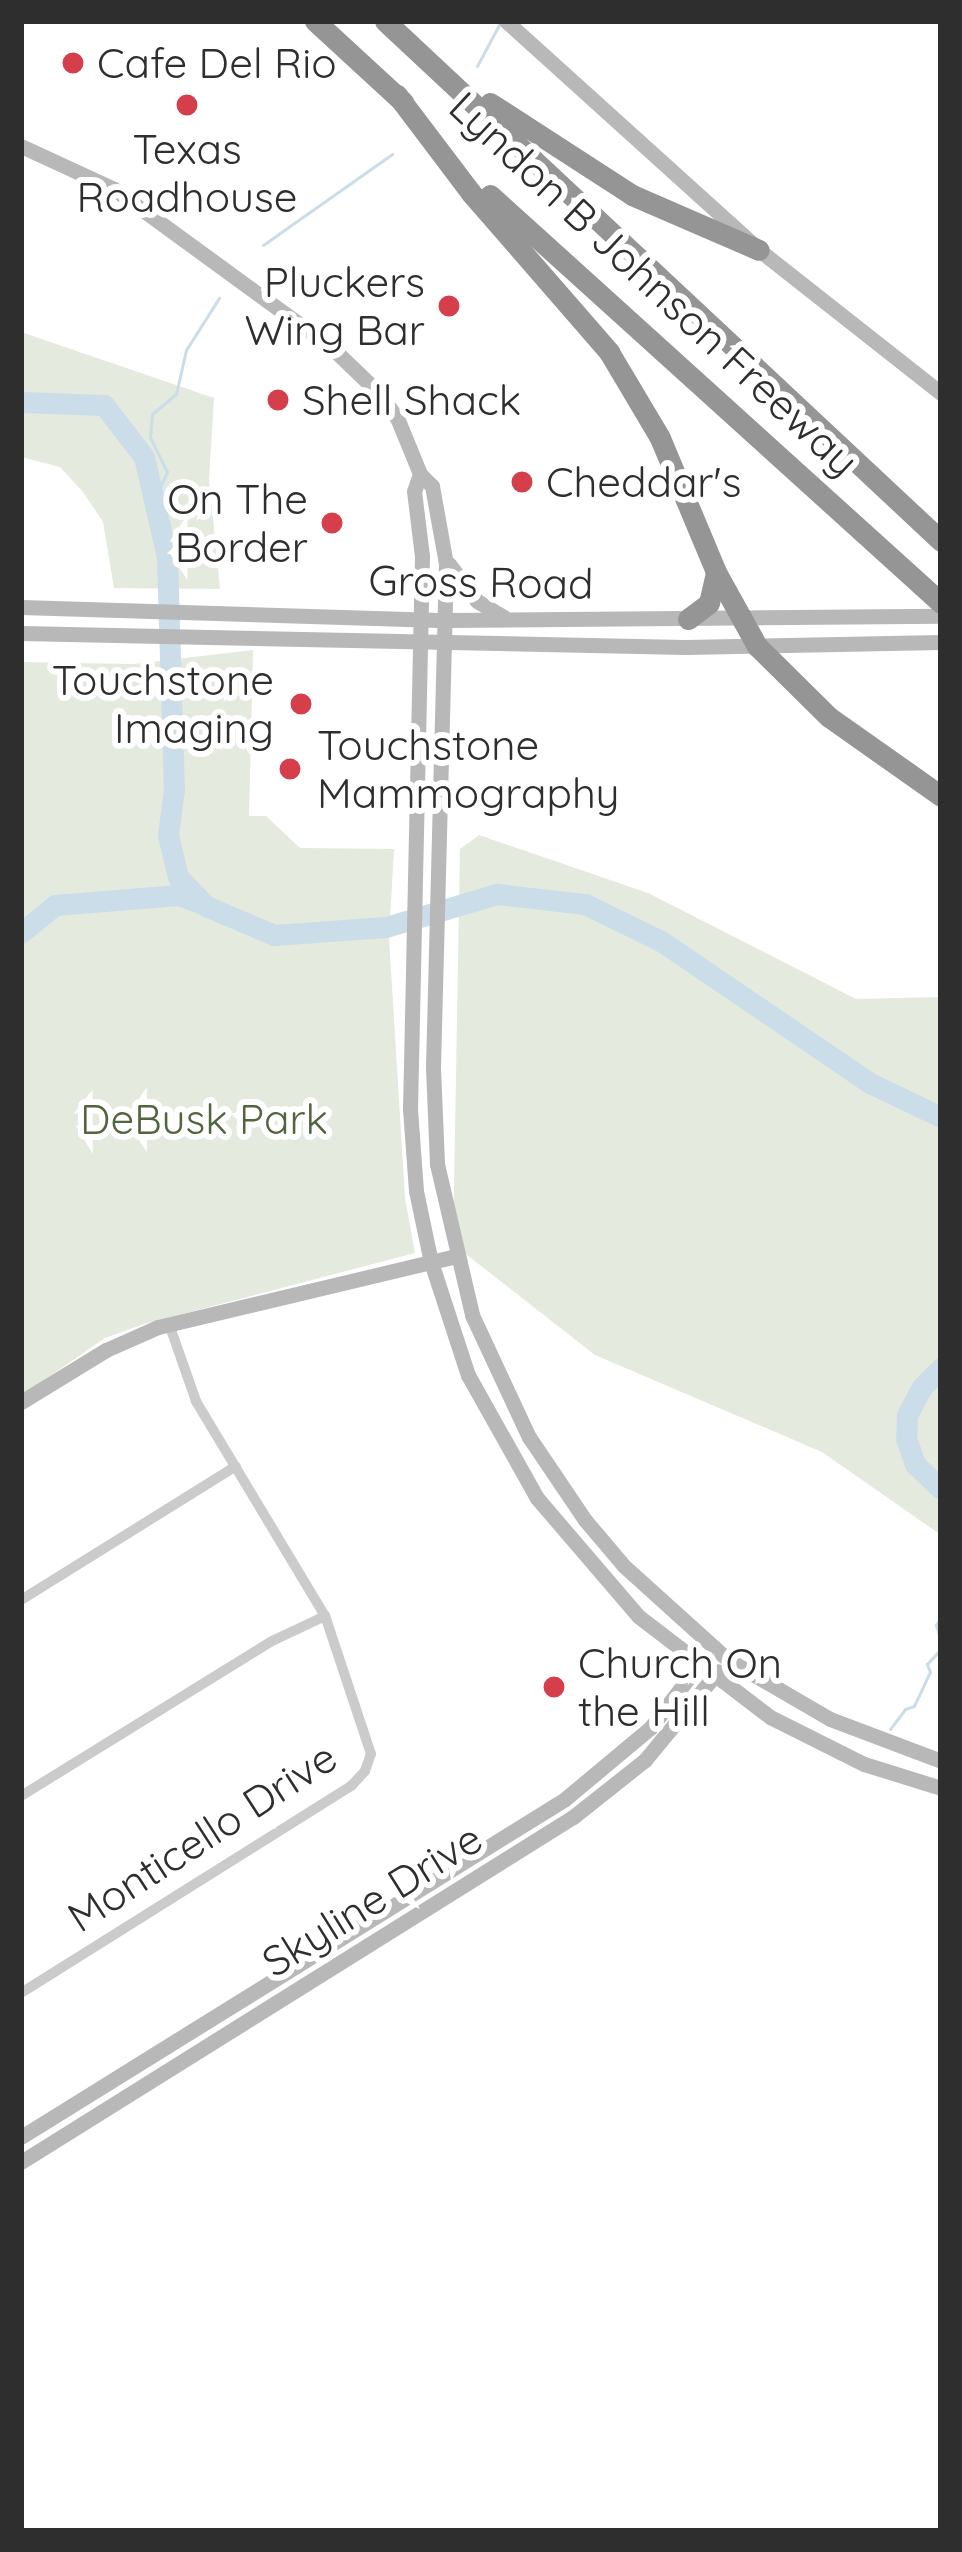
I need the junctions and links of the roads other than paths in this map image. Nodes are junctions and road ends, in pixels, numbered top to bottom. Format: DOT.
graph roads {
  1 [pos="315,21"];
  2 [pos="385,21"];
  3 [pos="506,21"];
  4 [pos="463,88"];
  5 [pos="397,95"];
  6 [pos="21,146"];
  7 [pos="760,250"];
  8 [pos="941,393"];
  9 [pos="420,474"];
  10 [pos="941,542"];
  11 [pos="445,550"];
  12 [pos="716,572"];
  13 [pos="941,603"];
  14 [pos="21,607"];
  15 [pos="58,608"];
  16 [pos="261,614"];
  17 [pos="941,616"];
  18 [pos="419,619"];
  19 [pos="624,619"];
  20 [pos="688,619"];
  21 [pos="739,619"];
  22 [pos="446,620"];
  23 [pos="508,620"];
  24 [pos="21,633"];
  25 [pos="55,633"];
  26 [pos="260,638"];
  27 [pos="418,641"];
  28 [pos="445,642"];
  29 [pos="941,642"];
  30 [pos="624,645"];
  31 [pos="757,646"];
  32 [pos="941,796"];
  33 [pos="414,814"];
  34 [pos="440,817"];
  35 [pos="456,1256"];
  36 [pos="431,1262"];
  37 [pos="169,1324"];
  38 [pos="21,1402"];
  39 [pos="236,1466"];
  40 [pos="21,1600"];
  41 [pos="325,1616"];
  42 [pos="712,1647"];
  43 [pos="727,1659"];
  44 [pos="698,1666"];
  45 [pos="713,1677"];
  46 [pos="941,1761"];
  47 [pos="941,1788"];
  48 [pos="21,1796"];
  49 [pos="21,1993"];
  50 [pos="251,1994"];
  51 [pos="262,2011"];
  52 [pos="21,2137"];
  53 [pos="21,2162"];
  1 -- 5 [label="highway, Lyndon B Johnson Freeway"];
  2 -- 4 [label="highway, Lyndon B Johnson Freeway"];
  3 -- 7 [label="main road"];
  4 -- 7 [label="highway"];
  4 -- 10 [label="highway, Lyndon B Johnson Freeway"];
  5 -- 12 [label="highway"];
  5 -- 13 [label="highway, Lyndon B Johnson Freeway"];
  6 -- 9 [label="main road"];
  7 -- 8 [label="main road"];
  9 -- 11 [label="main road"];
  9 -- 18 [label="main road"];
  11 -- 22 [label="main road"];
  11 -- 23 [label="main road"];
  12 -- 20 [label="highway"];
  12 -- 21 [label="highway"];
  14 -- 15 [label="main road, Gross Road"];
  15 -- 16 [label="main road, Gross Road"];
  15 -- 25 [label="main road"];
  16 -- 18 [label="main road, Gross Road"];
  16 -- 26 [label="main road"];
  17 -- 21 [label="main road, Gross Road"];
  18 -- 22 [label="main road, Gross Road"];
  18 -- 27 [label="main road"];
  19 -- 20 [label="main road, Gross Road"];
  19 -- 23 [label="main road, Gross Road"];
  19 -- 30 [label="main road"];
  20 -- 21 [label="main road, Gross Road"];
  21 -- 31 [label="highway"];
  22 -- 23 [label="main road, Gross Road"];
  22 -- 28 [label="main road"];
  24 -- 25 [label="main road, Gross Road"];
  25 -- 26 [label="main road, Gross Road"];
  26 -- 27 [label="main road, Gross Road"];
  27 -- 28 [label="main road, Gross Road"];
  27 -- 33 [label="main road"];
  28 -- 30 [label="main road, Gross Road"];
  28 -- 34 [label="main road"];
  29 -- 31 [label="main road, Gross Road"];
  30 -- 31 [label="main road, Gross Road"];
  31 -- 32 [label="highway"];
  33 -- 34 [label="main road"];
  33 -- 36 [label="main road"];
  34 -- 35 [label="main road"];
  35 -- 36 [label="main road"];
  35 -- 42 [label="main road"];
  36 -- 37 [label="main road"];
  36 -- 44 [label="main road"];
  37 -- 38 [label="main road"];
  37 -- 39 [label="street, Monticello Drive"];
  39 -- 40 [label="street"];
  39 -- 41 [label="street, Monticello Drive"];
  41 -- 48 [label="street"];
  41 -- 49 [label="street, Monticello Drive"];
  42 -- 43 [label="main road"];
  42 -- 44 [label="main road, Skyline Drive"];
  43 -- 45 [label="main road, Skyline Drive"];
  43 -- 46 [label="main road"];
  44 -- 45 [label="main road"];
  44 -- 50 [label="main road, Skyline Drive"];
  45 -- 47 [label="main road"];
  45 -- 51 [label="main road, Skyline Drive"];
  50 -- 51 [label="main road"];
  50 -- 52 [label="main road, Skyline Drive"];
  51 -- 53 [label="main road, Skyline Drive"];
}
